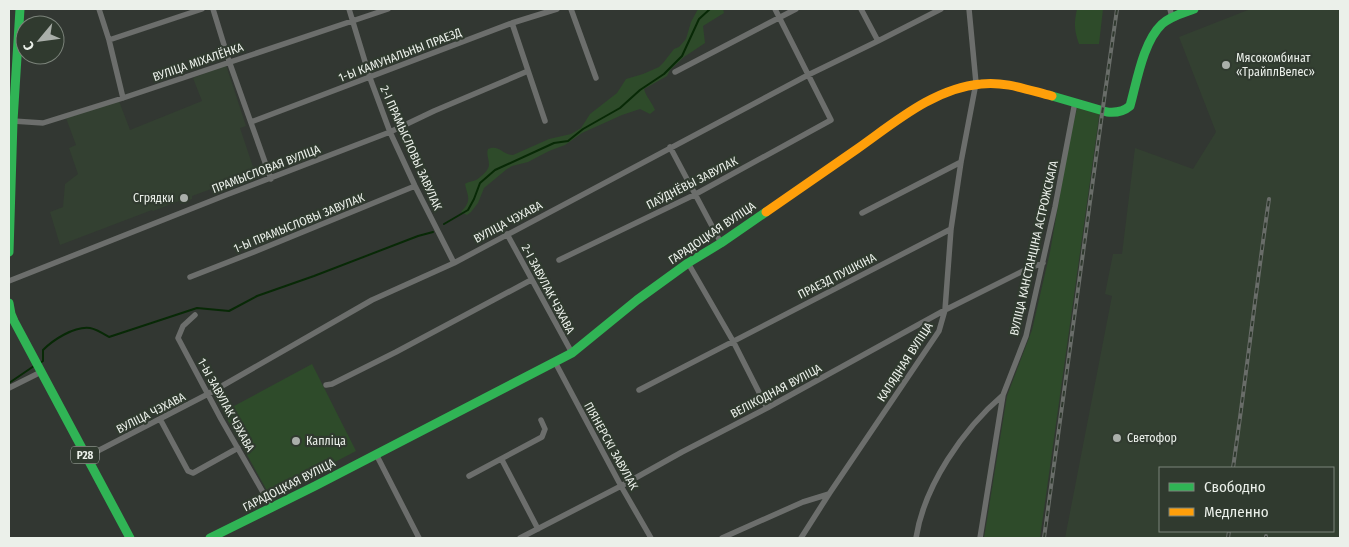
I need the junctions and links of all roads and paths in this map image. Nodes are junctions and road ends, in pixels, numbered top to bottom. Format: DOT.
graph roads {
  1 [pos="20,9"];
  2 [pos="98,9"];
  3 [pos="202,9"];
  4 [pos="213,9"];
  5 [pos="349,9"];
  6 [pos="388,9"];
  7 [pos="557,9"];
  8 [pos="571,9"];
  9 [pos="775,9"];
  10 [pos="796,9"];
  11 [pos="861,9"];
  12 [pos="941,9"];
  13 [pos="969,9"];
  14 [pos="1194,9"];
  15 [pos="1171,13"];
  16 [pos="779,18"];
  17 [pos="353,20"];
  18 [pos="512,23"];
  19 [pos="109,40"];
  20 [pos="878,41"];
  21 [pos="230,61"];
  22 [pos="528,71"];
  23 [pos="675,72"];
  24 [pos="808,75"];
  25 [pos="370,78"];
  26 [pos="596,78"];
  27 [pos="976,84"];
  28 [pos="122,98"];
  29 [pos="1075,102"];
  30 [pos="13,121"];
  31 [pos="251,122"];
  32 [pos="545,122"];
  33 [pos="390,132"];
  34 [pos="670,147"];
  35 [pos="960,162"];
  36 [pos="270,179"];
  37 [pos="415,186"];
  38 [pos="694,195"];
  39 [pos="862,213"];
  40 [pos="951,229"];
  41 [pos="9,234"];
  42 [pos="507,234"];
  43 [pos="721,243"];
  44 [pos="9,252"];
  45 [pos="559,260"];
  46 [pos="454,263"];
  47 [pos="1043,263"];
  48 [pos="688,264"];
  49 [pos="190,277"];
  50 [pos="531,280"];
  51 [pos="9,281"];
  52 [pos="9,303"];
  53 [pos="945,310"];
  54 [pos="195,315"];
  55 [pos="733,342"];
  56 [pos="572,353"];
  57 [pos="554,362"];
  58 [pos="41,372"];
  59 [pos="326,385"];
  60 [pos="9,388"];
  61 [pos="639,390"];
  62 [pos="208,394"];
  63 [pos="1003,395"];
  64 [pos="767,408"];
  65 [pos="160,419"];
  66 [pos="541,420"];
  67 [pos="238,448"];
  68 [pos="376,454"];
  69 [pos="86,457"];
  70 [pos="502,460"];
  71 [pos="469,476"];
  72 [pos="621,486"];
  73 [pos="829,494"];
  74 [pos="272,508"];
  75 [pos="538,529"];
  76 [pos="130,538"];
  77 [pos="210,538"];
  78 [pos="419,538"];
  79 [pos="520,538"];
  80 [pos="651,538"];
  81 [pos="722,538"];
  82 [pos="801,538"];
  83 [pos="916,538"];
  84 [pos="980,538"];
  1 -- 30 [label="street"];
  2 -- 19 [label="street"];
  3 -- 19 [label="street"];
  4 -- 21 [label="street"];
  5 -- 17 [label="street, 2-І ПРАМЫСЛОВЫ ЗАВУЛАК"];
  6 -- 17 [label="street, ВУЛІЦА МІХАЛЁНКА"];
  7 -- 18 [label="street, 1-Ы КАМУНАЛЬНЫ ПРАЕЗД"];
  8 -- 26 [label="street"];
  9 -- 16 [label="street"];
  10 -- 16 [label="street"];
  11 -- 20 [label="street"];
  12 -- 20 [label="street, ВУЛІЦА ЧЭХАВА"];
  13 -- 27 [label="street, КАЛЯДНАЯ ВУЛІЦА"];
  14 -- 15 [label="street, ГАРАДОЦКАЯ ВУЛІЦА"];
  15 -- 29 [label="street, ГАРАДОЦКАЯ ВУЛІЦА"];
  16 -- 23 [label="street"];
  16 -- 24 [label="street"];
  17 -- 21 [label="street, ВУЛІЦА МІХАЛЁНКА"];
  17 -- 25 [label="street, 2-І ПРАМЫСЛОВЫ ЗАВУЛАК"];
  18 -- 22 [label="street"];
  18 -- 25 [label="street, 1-Ы КАМУНАЛЬНЫ ПРАЕЗД"];
  19 -- 28 [label="street"];
  20 -- 24 [label="street, ВУЛІЦА ЧЭХАВА"];
  21 -- 28 [label="street, ВУЛІЦА МІХАЛЁНКА"];
  21 -- 31 [label="street"];
  22 -- 32 [label="street"];
  22 -- 33 [label="street, ПРАМЫСЛОВАЯ ВУЛІЦА"];
  24 -- 34 [label="street, ВУЛІЦА ЧЭХАВА"];
  24 -- 38 [label="street, ПАЎДНЁВЫ ЗАВУЛАК"];
  25 -- 31 [label="street, 1-Ы КАМУНАЛЬНЫ ПРАЕЗД"];
  25 -- 33 [label="street, 2-І ПРАМЫСЛОВЫ ЗАВУЛАК"];
  27 -- 29 [label="street, ГАРАДОЦКАЯ ВУЛІЦА"];
  27 -- 35 [label="street, КАЛЯДНАЯ ВУЛІЦА"];
  27 -- 43 [label="street, ГАРАДОЦКАЯ ВУЛІЦА"];
  28 -- 30 [label="street, ВУЛІЦА МІХАЛЁНКА"];
  29 -- 47 [label="street, ВУЛІЦА КАНСТАНЦІНА АСТРОЖСКАГА"];
  30 -- 41 [label="street"];
  31 -- 36 [label="street"];
  33 -- 36 [label="street, ПРАМЫСЛОВАЯ ВУЛІЦА"];
  33 -- 37 [label="street, 2-І ПРАМЫСЛОВЫ ЗАВУЛАК"];
  34 -- 38 [label="street"];
  34 -- 42 [label="street, ВУЛІЦА ЧЭХАВА"];
  35 -- 39 [label="street"];
  35 -- 40 [label="street, КАЛЯДНАЯ ВУЛІЦА"];
  36 -- 51 [label="street, ПРАМЫСЛОВАЯ ВУЛІЦА"];
  37 -- 46 [label="street, 2-І ПРАМЫСЛОВЫ ЗАВУЛАК"];
  37 -- 49 [label="street, 1-Ы ПРАМЫСЛОВЫ ЗАВУЛАК"];
  38 -- 43 [label="street"];
  38 -- 45 [label="street, ПАЎДНЁВЫ ЗАВУЛАК"];
  40 -- 53 [label="street, КАЛЯДНАЯ ВУЛІЦА"];
  40 -- 55 [label="street, ПРАЕЗД ПУШКІНА"];
  41 -- 44 [label="street"];
  42 -- 46 [label="street, ВУЛІЦА ЧЭХАВА"];
  42 -- 50 [label="street, 2-І ЗАВУЛАК ЧЭХАВА"];
  43 -- 48 [label="street, ГАРАДОЦКАЯ ВУЛІЦА"];
  46 -- 62 [label="street, ВУЛІЦА ЧЭХАВА"];
  47 -- 53 [label="street, ВЕЛІКОДНАЯ ВУЛІЦА"];
  47 -- 63 [label="street, ВУЛІЦА КАНСТАНЦІНА АСТРОЖСКАГА"];
  48 -- 55 [label="street"];
  48 -- 56 [label="street, ГАРАДОЦКАЯ ВУЛІЦА"];
  50 -- 56 [label="street, 2-І ЗАВУЛАК ЧЭХАВА"];
  50 -- 59 [label="street"];
  52 -- 58 [label="street, Р28"];
  53 -- 64 [label="street, ВЕЛІКОДНАЯ ВУЛІЦА"];
  53 -- 73 [label="street, КАЛЯДНАЯ ВУЛІЦА"];
  54 -- 62 [label="street, 1-Ы ЗАВУЛАК ЧЭХАВА"];
  55 -- 61 [label="street, ПРАЕЗД ПУШКІНА"];
  55 -- 64 [label="street"];
  56 -- 57 [label="street, ГАРАДОЦКАЯ ВУЛІЦА"];
  57 -- 68 [label="street, ГАРАДОЦКАЯ ВУЛІЦА"];
  57 -- 72 [label="street, ПІЯНЕРСКІ ЗАВУЛАК"];
  58 -- 60 [label="street"];
  58 -- 69 [label="street, Р28"];
  62 -- 65 [label="street, ВУЛІЦА ЧЭХАВА"];
  62 -- 67 [label="street, 1-Ы ЗАВУЛАК ЧЭХАВА"];
  63 -- 83 [label="street, ВУЛІЦА КАНСТАНЦІНА АСТРОЖСКАГА"];
  63 -- 84 [label="street, ВУЛІЦА КАНСТАНЦІНА АСТРОЖСКАГА"];
  64 -- 72 [label="street, ВЕЛІКОДНАЯ ВУЛІЦА"];
  65 -- 67 [label="street"];
  65 -- 69 [label="street, ВУЛІЦА ЧЭХАВА"];
  66 -- 70 [label="street"];
  67 -- 74 [label="street, 1-Ы ЗАВУЛАК ЧЭХАВА"];
  68 -- 74 [label="street, ГАРАДОЦКАЯ ВУЛІЦА"];
  68 -- 78 [label="street"];
  69 -- 76 [label="street, Р28"];
  70 -- 71 [label="street"];
  70 -- 75 [label="street"];
  72 -- 75 [label="street, ВЕЛІКОДНАЯ ВУЛІЦА"];
  72 -- 80 [label="street, ПІЯНЕРСКІ ЗАВУЛАК"];
  73 -- 81 [label="street"];
  73 -- 82 [label="street, КАЛЯДНАЯ ВУЛІЦА"];
  74 -- 77 [label="street, ГАРАДОЦКАЯ ВУЛІЦА"];
  75 -- 79 [label="street, ВЕЛІКОДНАЯ ВУЛІЦА"];
}
